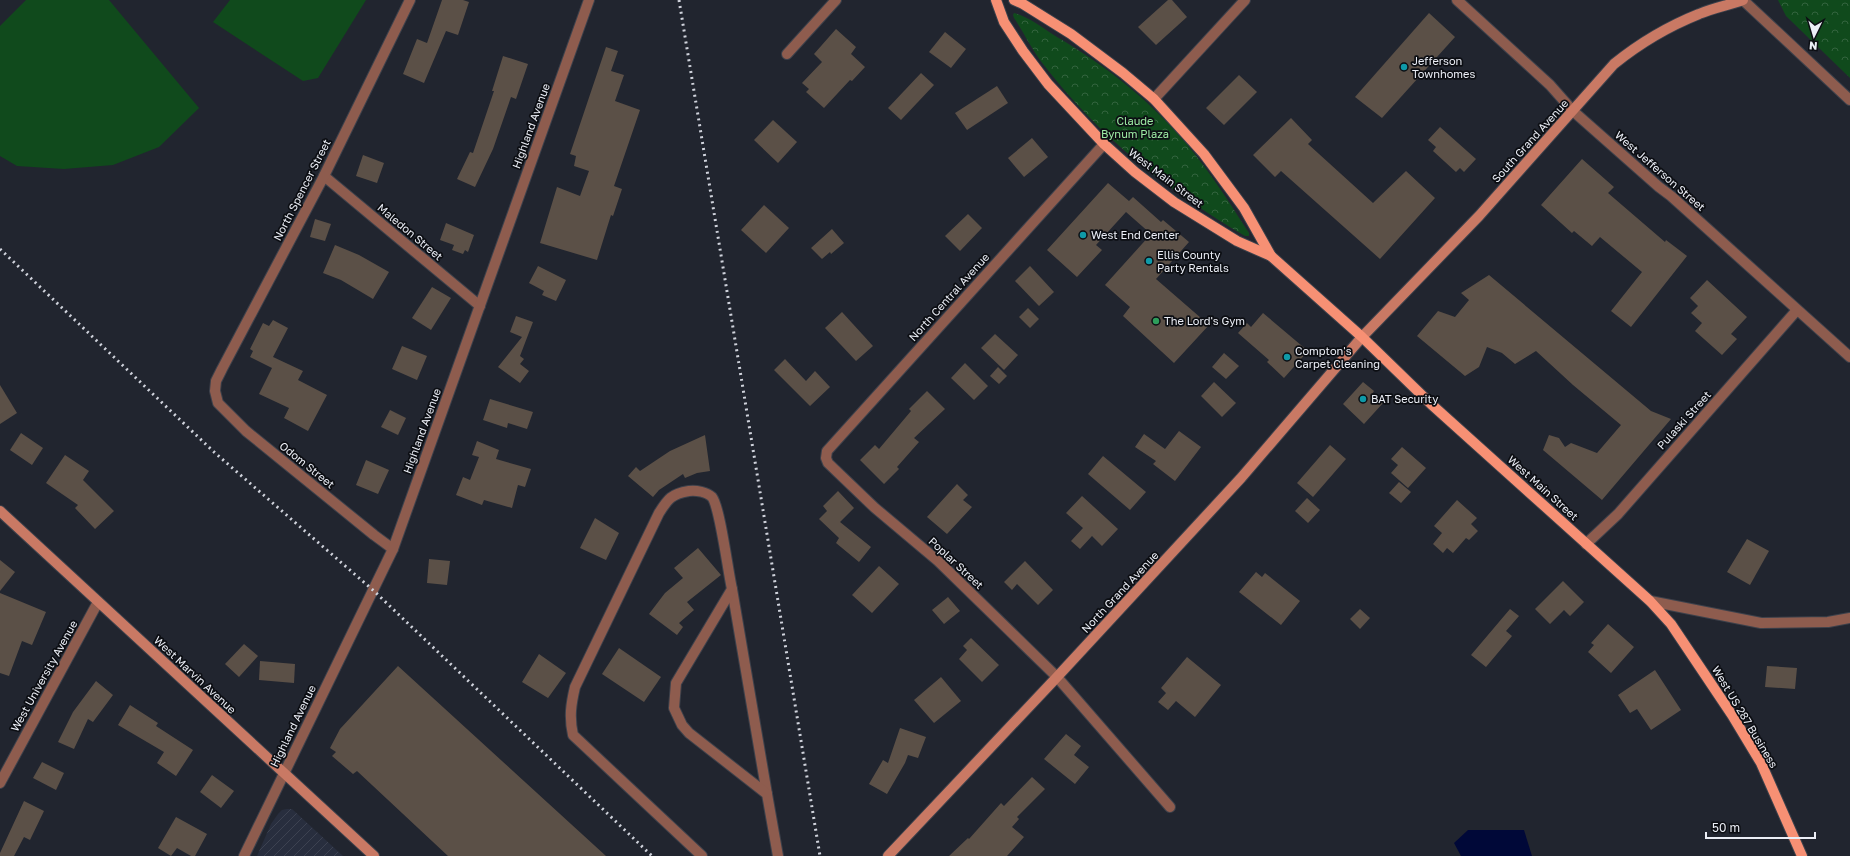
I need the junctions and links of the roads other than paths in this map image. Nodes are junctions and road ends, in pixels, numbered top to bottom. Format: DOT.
graph roads {
  1 [pos="410,0"];
  2 [pos="589,0"];
  3 [pos="836,0"];
  4 [pos="996,0"];
  5 [pos="1014,0"];
  6 [pos="1245,0"];
  7 [pos="1457,0"];
  8 [pos="1744,0"];
  9 [pos="787,54"];
  10 [pos="1154,99"];
  11 [pos="1850,100"];
  12 [pos="1573,111"];
  13 [pos="1104,144"];
  14 [pos="324,176"];
  15 [pos="1271,256"];
  16 [pos="480,306"];
  17 [pos="1797,310"];
  18 [pos="1362,337"];
  19 [pos="1850,357"];
  20 [pos="215,391"];
  21 [pos="835,469"];
  22 [pos="0,511"];
  23 [pos="1586,544"];
  24 [pos="393,549"];
  25 [pos="732,589"];
  26 [pos="1650,601"];
  27 [pos="98,602"];
  28 [pos="1850,618"];
  29 [pos="1057,677"];
  30 [pos="285,772"];
  31 [pos="0,783"];
  32 [pos="767,794"];
  33 [pos="1170,807"];
  34 [pos="244,856"];
  35 [pos="374,856"];
  36 [pos="702,856"];
  37 [pos="778,856"];
  38 [pos="888,856"];
  39 [pos="1802,856"];
  1 -- 14 [label="street, North Spencer Street"];
  2 -- 16 [label="street, Highland Avenue"];
  3 -- 9 [label="street"];
  4 -- 13 [label="main road, West Main Street"];
  5 -- 10 [label="main road, West Main Street"];
  6 -- 10 [label="street"];
  7 -- 12 [label="street, West Jefferson Street"];
  8 -- 11 [label="street"];
  8 -- 12 [label="street, South Grand Avenue"];
  10 -- 15 [label="main road, West Main Street"];
  12 -- 17 [label="street, West Jefferson Street"];
  12 -- 18 [label="street, South Grand Avenue"];
  13 -- 15 [label="main road, West Main Street"];
  13 -- 21 [label="street, North Central Avenue"];
  14 -- 16 [label="street, Maledon Street"];
  14 -- 20 [label="street, North Spencer Street"];
  15 -- 18 [label="main road, West Main Street"];
  16 -- 24 [label="street, Highland Avenue"];
  17 -- 19 [label="street, West Jefferson Street"];
  17 -- 23 [label="street, Pulaski Street"];
  18 -- 23 [label="main road, West Main Street"];
  18 -- 29 [label="street, North Grand Avenue"];
  20 -- 24 [label="street, Odom Street"];
  21 -- 29 [label="street, Poplar Street"];
  22 -- 27 [label="street, West Marvin Avenue"];
  23 -- 26 [label="main road, West Main Street"];
  24 -- 30 [label="street, Highland Avenue"];
  25 -- 32 [label="street"];
  25 -- 32 [label="street"];
  25 -- 36 [label="street"];
  26 -- 28 [label="street"];
  26 -- 39 [label="main road, West US 287 Business"];
  27 -- 30 [label="street, West Marvin Avenue"];
  27 -- 31 [label="street, West University Avenue"];
  29 -- 33 [label="street, Poplar Street"];
  29 -- 38 [label="street, North Grand Avenue"];
  30 -- 34 [label="street, Highland Avenue"];
  30 -- 35 [label="street, West Marvin Avenue"];
  32 -- 37 [label="street"];
}
